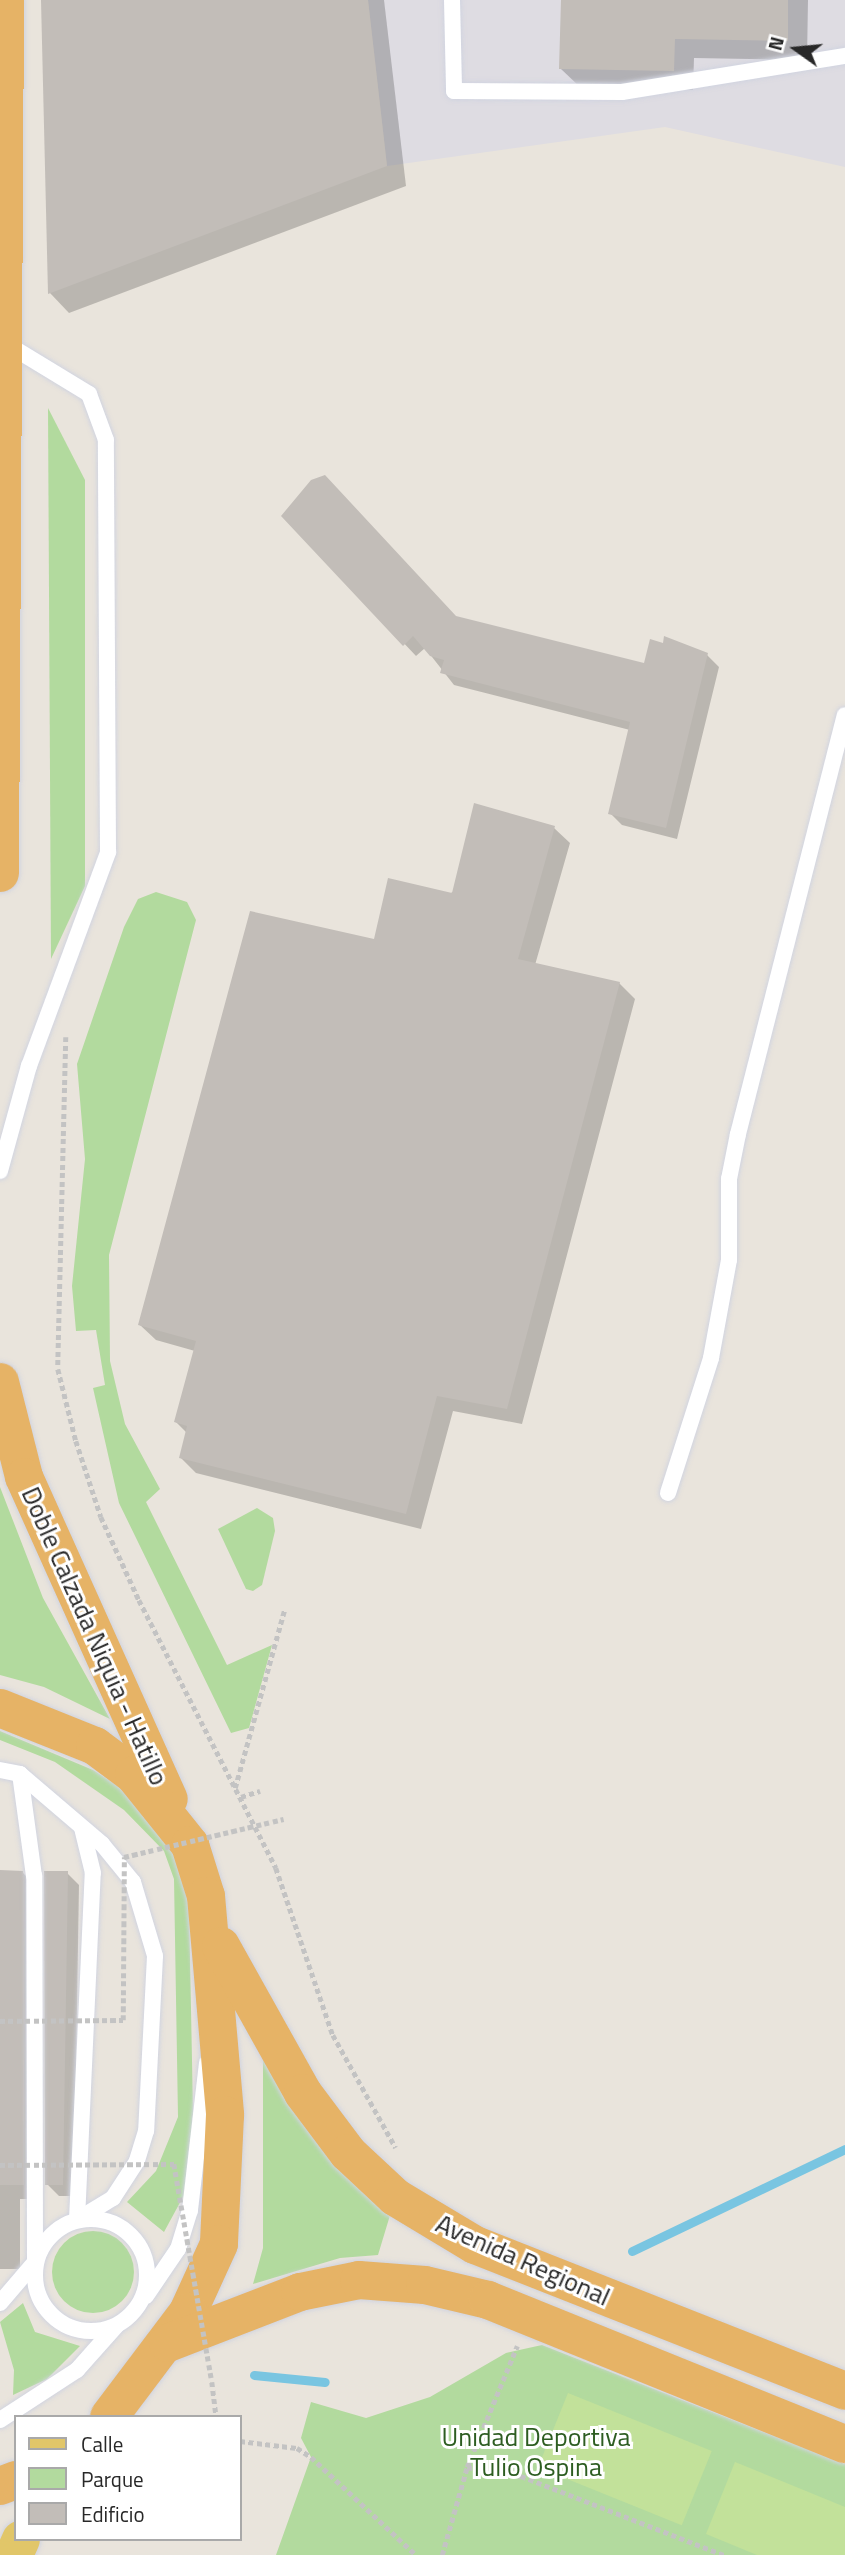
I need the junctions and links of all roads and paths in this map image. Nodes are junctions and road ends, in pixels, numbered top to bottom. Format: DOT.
graph roads {
  1 [pos="5,0"];
  2 [pos="452,0"];
  3 [pos="845,56"];
  4 [pos="1,341"];
  5 [pos="845,715"];
  6 [pos="0,873"];
  7 [pos="53,1002"];
  8 [pos="0,1171"];
  9 [pos="0,1382"];
  10 [pos="668,1493"];
  11 [pos="284,1611"];
  12 [pos="0,1708"];
  13 [pos="0,1770"];
  14 [pos="20,1773"];
  15 [pos="235,1788"];
  16 [pos="260,1791"];
  17 [pos="241,1797"];
  18 [pos="284,1819"];
  19 [pos="82,1828"];
  20 [pos="190,1846"];
  21 [pos="211,1926"];
  22 [pos="219,2008"];
  23 [pos="0,2021"];
  24 [pos="401,2155"];
  25 [pos="0,2165"];
  26 [pos="78,2220"];
  27 [pos="35,2262"];
  28 [pos="142,2301"];
  29 [pos="0,2303"];
  30 [pos="530,2316"];
  31 [pos="117,2326"];
  32 [pos="168,2343"];
  33 [pos="845,2391"];
  34 [pos="111,2415"];
  35 [pos="216,2415"];
  36 [pos="0,2420"];
  37 [pos="242,2441"];
  38 [pos="845,2444"];
  39 [pos="467,2467"];
  40 [pos="416,2555"];
  41 [pos="442,2555"];
  42 [pos="724,2555"];
  1 -- 4 [label="highway"];
  2 -- 3 [label="lane"];
  4 -- 6 [label="highway"];
  4 -- 7 [label="lane"];
  5 -- 10 [label="lane"];
  7 -- 8 [label="lane"];
  7 -- 15 [label="path"];
  9 -- 20 [label="highway, Doble Calzada Niquia - Hatillo"];
  11 -- 15 [label="path"];
  12 -- 20 [label="highway"];
  13 -- 14 [label="lane"];
  14 -- 19 [label="lane"];
  14 -- 27 [label="lane"];
  15 -- 17 [label="path"];
  16 -- 17 [label="path"];
  17 -- 24 [label="path"];
  18 -- 23 [label="path, bridge"];
  19 -- 26 [label="lane"];
  19 -- 26 [label="lane"];
  20 -- 21 [label="highway"];
  21 -- 22 [label="highway"];
  21 -- 33 [label="highway, Avenida Regional"];
  22 -- 28 [label="lane"];
  22 -- 32 [label="highway"];
  25 -- 35 [label="path, bridge"];
  26 -- 27 [label="lane"];
  26 -- 28 [label="lane"];
  27 -- 29 [label="lane"];
  27 -- 31 [label="lane"];
  28 -- 31 [label="lane"];
  30 -- 32 [label="highway, Avenida Regional"];
  30 -- 38 [label="highway, Avenida Regional"];
  30 -- 39 [label="path"];
  31 -- 36 [label="lane"];
  32 -- 34 [label="highway"];
  37 -- 40 [label="path"];
  39 -- 41 [label="path"];
  39 -- 42 [label="path"];
}
